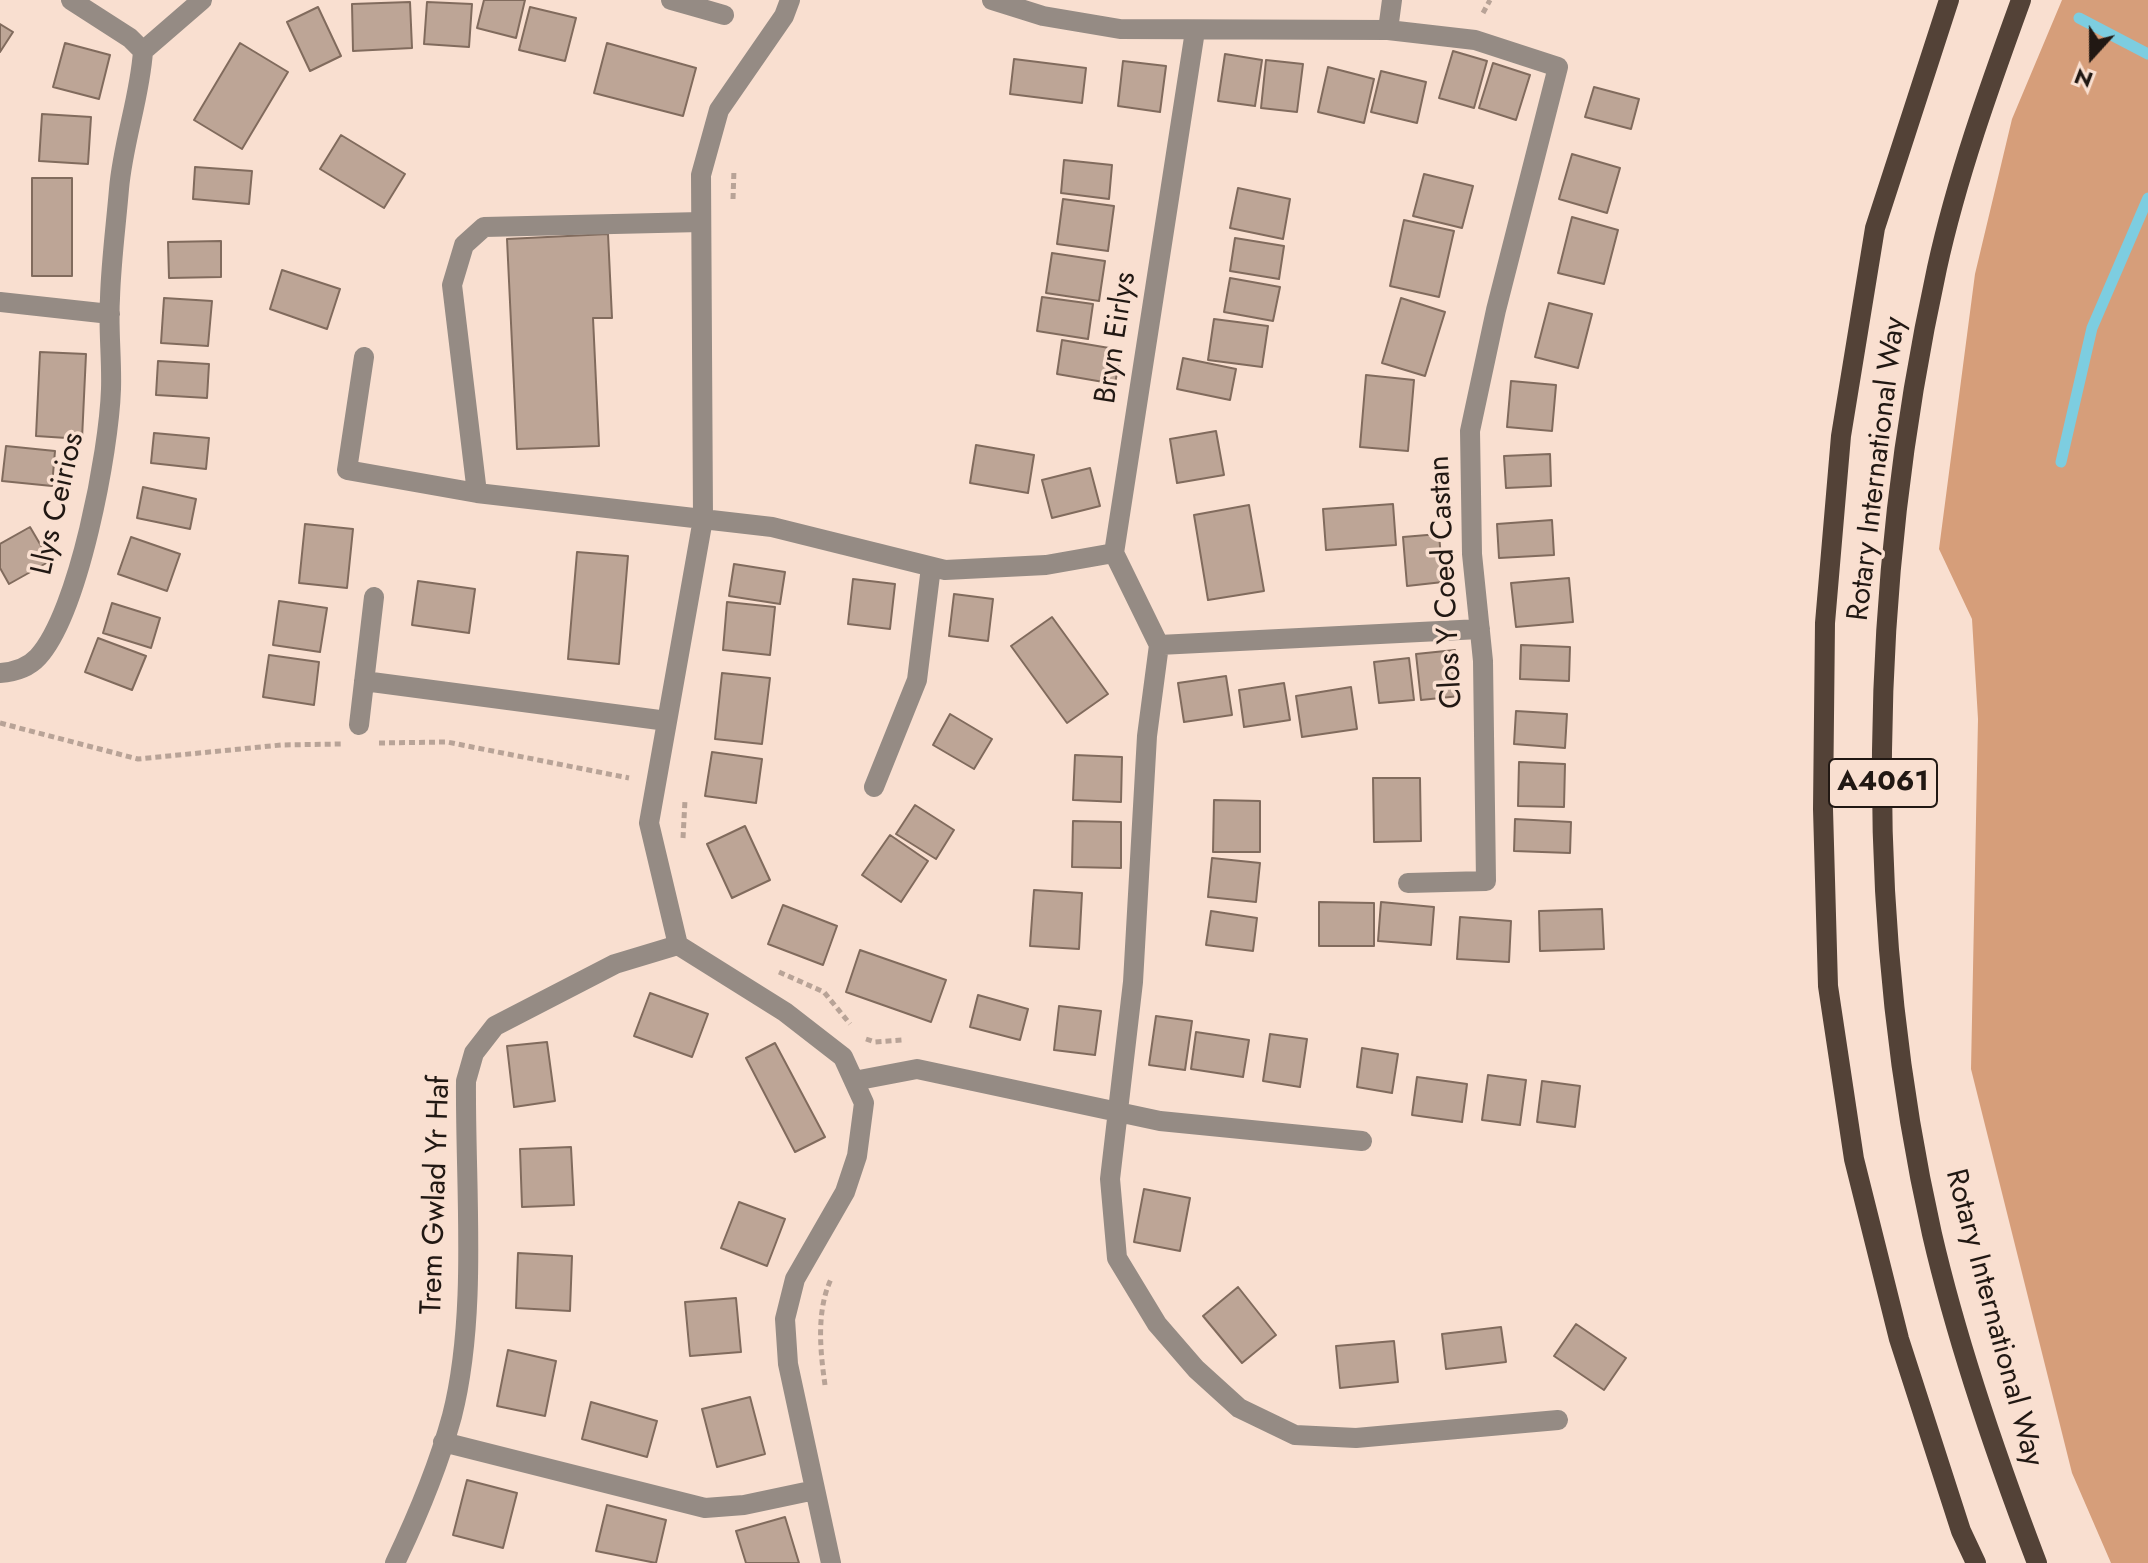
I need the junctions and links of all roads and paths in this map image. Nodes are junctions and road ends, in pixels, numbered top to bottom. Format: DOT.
graph roads {
  1 [pos="71,0"];
  2 [pos="202,0"];
  3 [pos="671,0"];
  4 [pos="790,0"];
  5 [pos="992,0"];
  6 [pos="1392,0"];
  7 [pos="1949,0"];
  8 [pos="2021,0"];
  9 [pos="724,15"];
  10 [pos="1388,30"];
  11 [pos="1195,31"];
  12 [pos="143,51"];
  13 [pos="735,161"];
  14 [pos="732,203"];
  15 [pos="701,222"];
  16 [pos="0,302"];
  17 [pos="110,314"];
  18 [pos="364,357"];
  19 [pos="477,493"];
  20 [pos="703,519"];
  21 [pos="1114,553"];
  22 [pos="931,567"];
  23 [pos="374,597"];
  24 [pos="1480,629"];
  25 [pos="1159,645"];
  26 [pos="0,673"];
  27 [pos="364,681"];
  28 [pos="667,721"];
  29 [pos="0,723"];
  30 [pos="358,734"];
  31 [pos="372,744"];
  32 [pos="656,783"];
  33 [pos="874,787"];
  34 [pos="683,850"];
  35 [pos="1408,883"];
  36 [pos="678,945"];
  37 [pos="768,966"];
  38 [pos="852,1026"];
  39 [pos="861,1037"];
  40 [pos="917,1069"];
  41 [pos="854,1081"];
  42 [pos="1118,1113"];
  43 [pos="1362,1141"];
  44 [pos="839,1264"];
  45 [pos="825,1391"];
  46 [pos="1558,1420"];
  47 [pos="443,1442"];
  48 [pos="815,1490"];
  49 [pos="395,1563"];
  50 [pos="831,1563"];
  51 [pos="1976,1563"];
  52 [pos="2037,1563"];
  1 -- 12 [label="street"];
  2 -- 12 [label="street"];
  3 -- 9 [label="street"];
  4 -- 15 [label="street"];
  5 -- 11 [label="street"];
  6 -- 10 [label="street"];
  7 -- 51 [label="main road, Rotary International Way / A4061"];
  8 -- 52 [label="main road, Rotary International Way / A4061"];
  10 -- 11 [label="street"];
  10 -- 24 [label="street, Clos Y Coed Castan"];
  11 -- 21 [label="street, Bryn Eirlys"];
  12 -- 17 [label="street, Llys Ceirios"];
  13 -- 14 [label="path"];
  15 -- 19 [label="street"];
  15 -- 20 [label="street"];
  16 -- 17 [label="street"];
  17 -- 26 [label="street, Llys Ceirios"];
  18 -- 19 [label="street"];
  19 -- 20 [label="street"];
  20 -- 22 [label="street"];
  20 -- 28 [label="street"];
  21 -- 22 [label="street"];
  21 -- 25 [label="street"];
  22 -- 33 [label="street"];
  23 -- 27 [label="street"];
  24 -- 25 [label="street"];
  24 -- 35 [label="street, Clos Y Coed Castan"];
  25 -- 42 [label="street"];
  27 -- 28 [label="street"];
  27 -- 30 [label="street"];
  28 -- 32 [label="street"];
  29 -- 30 [label="path"];
  31 -- 32 [label="path"];
  32 -- 34 [label="path"];
  32 -- 36 [label="street"];
  36 -- 41 [label="street"];
  36 -- 47 [label="street, Trem Gwlad Yr Haf"];
  37 -- 38 [label="path"];
  39 -- 40 [label="path"];
  40 -- 41 [label="street"];
  40 -- 42 [label="street"];
  41 -- 48 [label="street"];
  42 -- 43 [label="street"];
  42 -- 46 [label="street"];
  44 -- 45 [label="path"];
  47 -- 48 [label="street"];
  47 -- 49 [label="street, Trem Gwlad Yr Haf"];
  48 -- 50 [label="street"];
}
